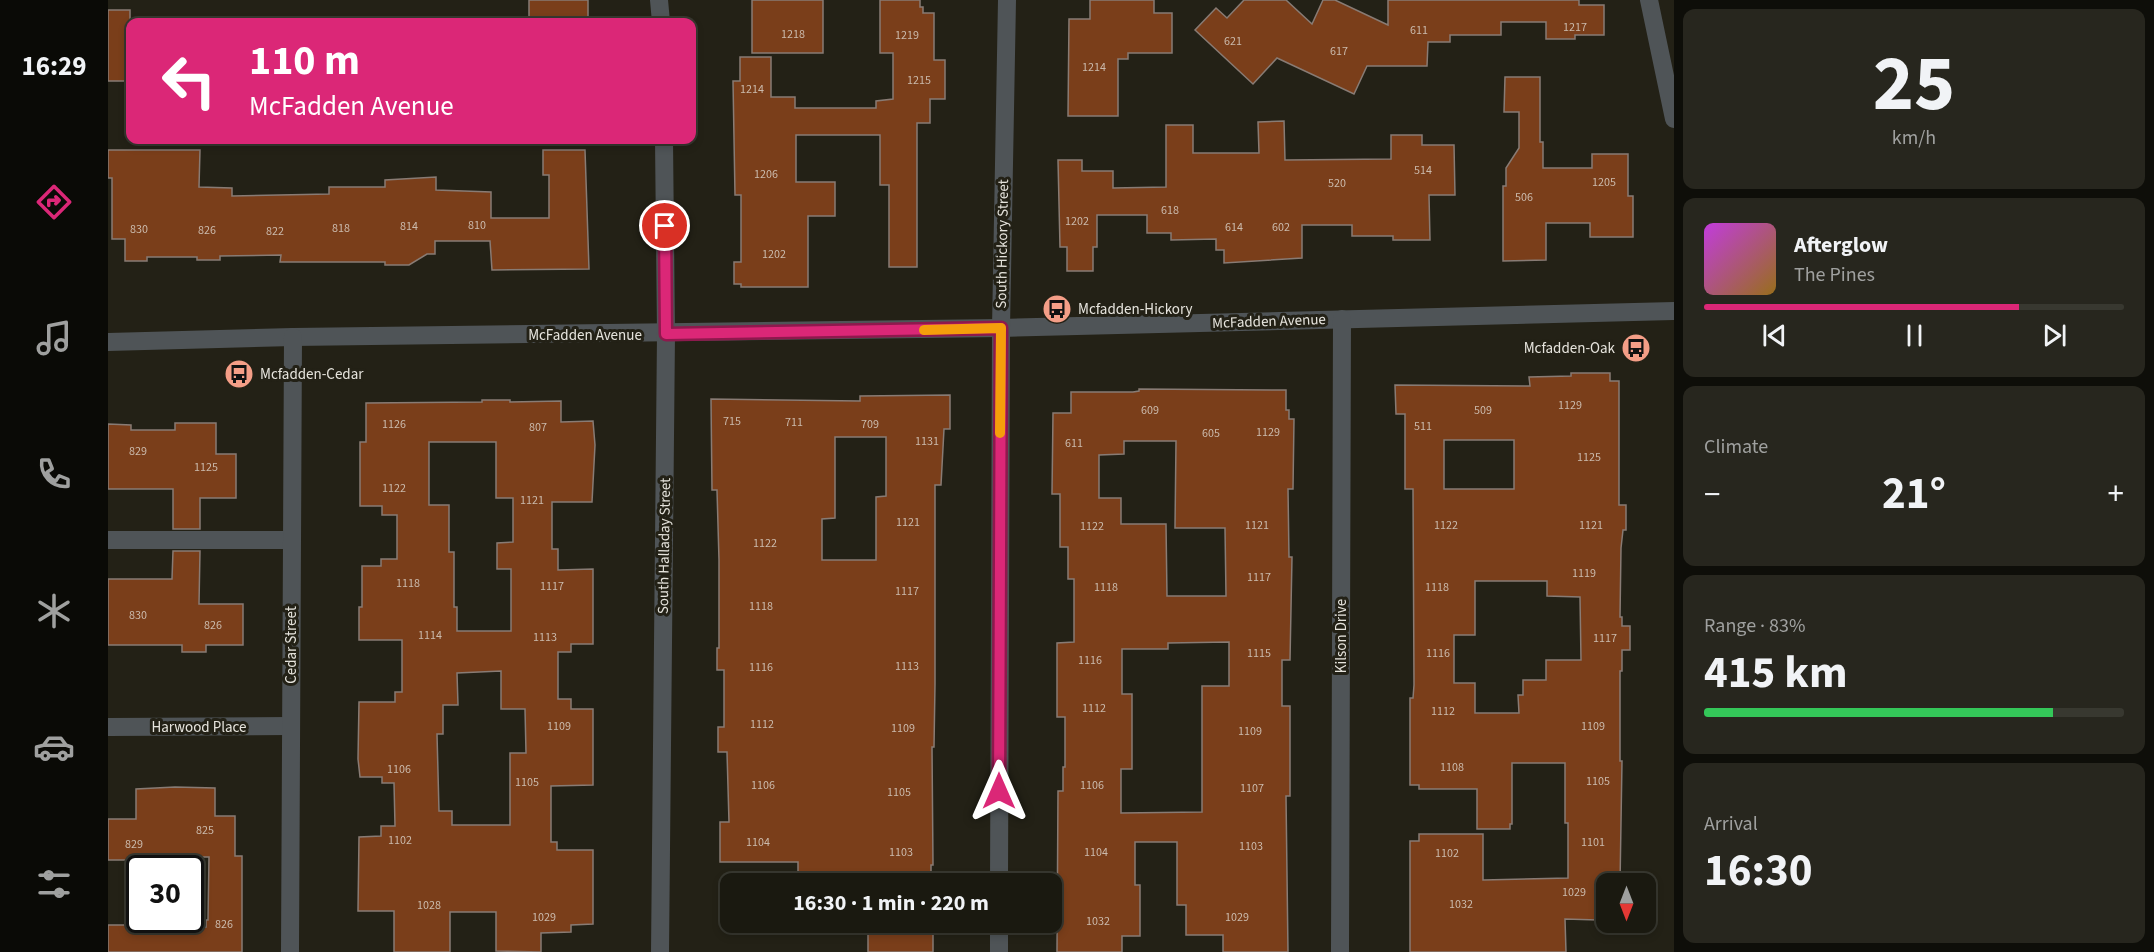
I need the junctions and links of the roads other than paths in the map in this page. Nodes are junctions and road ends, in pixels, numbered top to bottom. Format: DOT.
graph roads {
  1 [pos="659,0"];
  2 [pos="1007,0"];
  3 [pos="1648,0"];
  4 [pos="661,18"];
  5 [pos="1674,119"];
  6 [pos="664,144"];
  7 [pos="1674,311"];
  8 [pos="1342,319"];
  9 [pos="1001,328"];
  10 [pos="666,334"];
  11 [pos="293,337"];
  12 [pos="108,342"];
  13 [pos="108,540"];
  14 [pos="291,540"];
  15 [pos="290,726"];
  16 [pos="108,727"];
  17 [pos="999,873"];
  18 [pos="999,933"];
  19 [pos="290,952"];
  20 [pos="660,952"];
  21 [pos="999,952"];
  22 [pos="1340,952"];
  1 -- 4 [label="street"];
  2 -- 9 [label="street, South Hickory Street"];
  3 -- 5 [label="street"];
  6 -- 10 [label="street, South Halladay Street"];
  7 -- 8 [label="street, McFadden Avenue"];
  8 -- 9 [label="street, McFadden Avenue"];
  8 -- 22 [label="street, Kilson Drive"];
  9 -- 10 [label="street, McFadden Avenue"];
  9 -- 17 [label="street, South Hickory Street"];
  10 -- 11 [label="street, McFadden Avenue"];
  10 -- 20 [label="street, South Halladay Street"];
  11 -- 12 [label="street, McFadden Avenue"];
  11 -- 14 [label="street, Cedar Street"];
  13 -- 14 [label="street"];
  14 -- 15 [label="street, Cedar Street"];
  15 -- 16 [label="street, Harwood Place"];
  15 -- 19 [label="street, Cedar Street"];
  18 -- 21 [label="street"];
}
